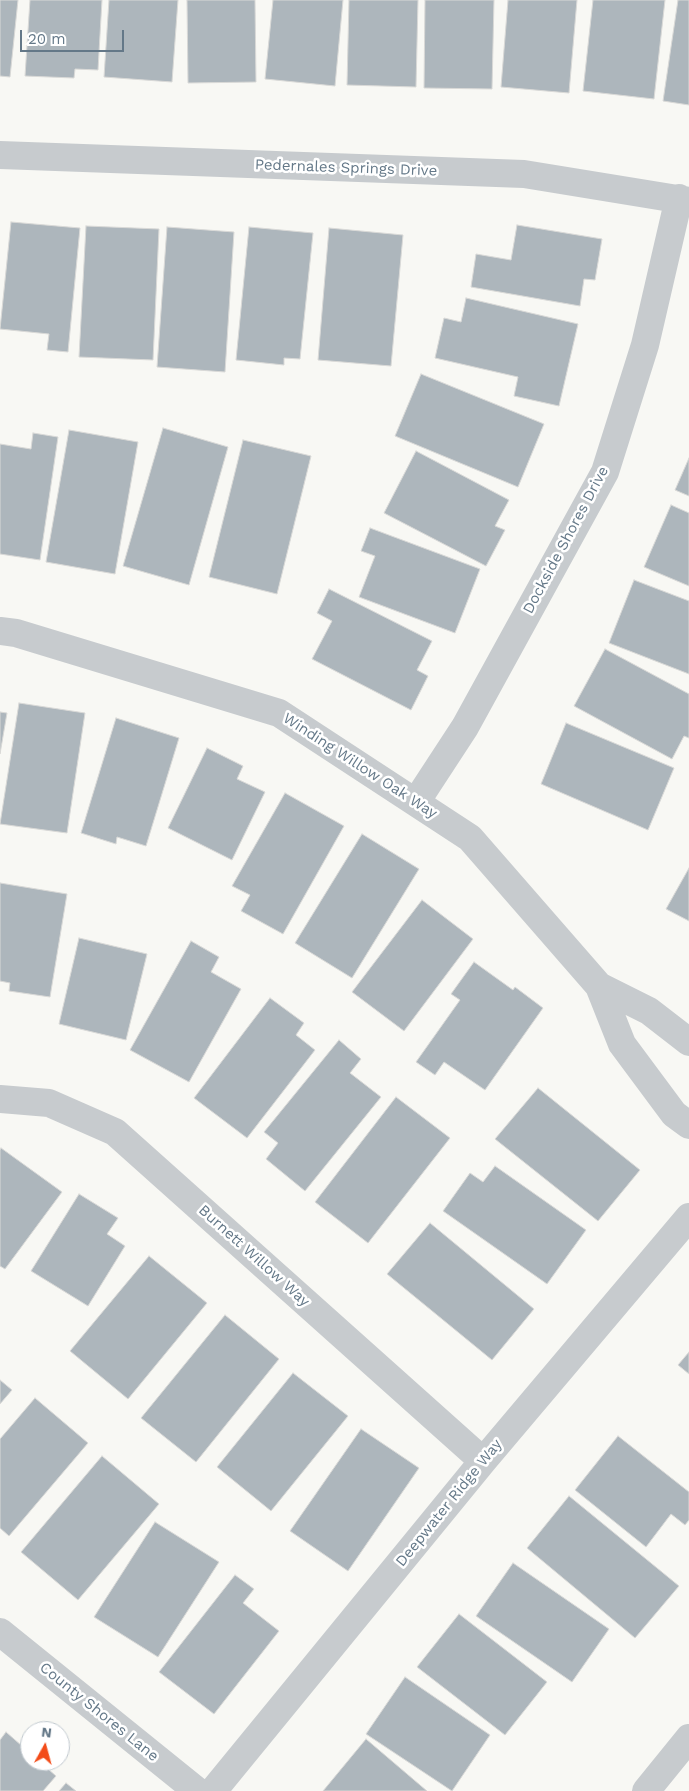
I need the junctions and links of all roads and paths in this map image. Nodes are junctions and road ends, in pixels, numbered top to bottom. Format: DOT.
graph roads {
  1 [pos="0,155"];
  2 [pos="684,199"];
  3 [pos="0,631"];
  4 [pos="416,802"];
  5 [pos="599,986"];
  6 [pos="689,1042"];
  7 [pos="0,1099"];
  8 [pos="689,1125"];
  9 [pos="689,1217"];
  10 [pos="483,1460"];
  11 [pos="0,1632"];
  12 [pos="689,1738"];
  13 [pos="197,1791"];
  14 [pos="213,1791"];
  15 [pos="646,1791"];
  1 -- 2 [label="street, Pedernales Springs Drive"];
  2 -- 4 [label="street, Dockside Shores Drive"];
  3 -- 4 [label="street, Winding Willow Oak Way"];
  4 -- 5 [label="street, Winding Willow Oak Way"];
  5 -- 6 [label="street, Winding Willow Oak Way"];
  5 -- 8 [label="street, Winding Willow Oak Way"];
  7 -- 10 [label="street, Burnett Willow Way"];
  9 -- 10 [label="street, Deepwater Ridge Way"];
  10 -- 14 [label="street, Deepwater Ridge Way"];
  11 -- 13 [label="street, County Shores Lane"];
  12 -- 15 [label="street"];
}
